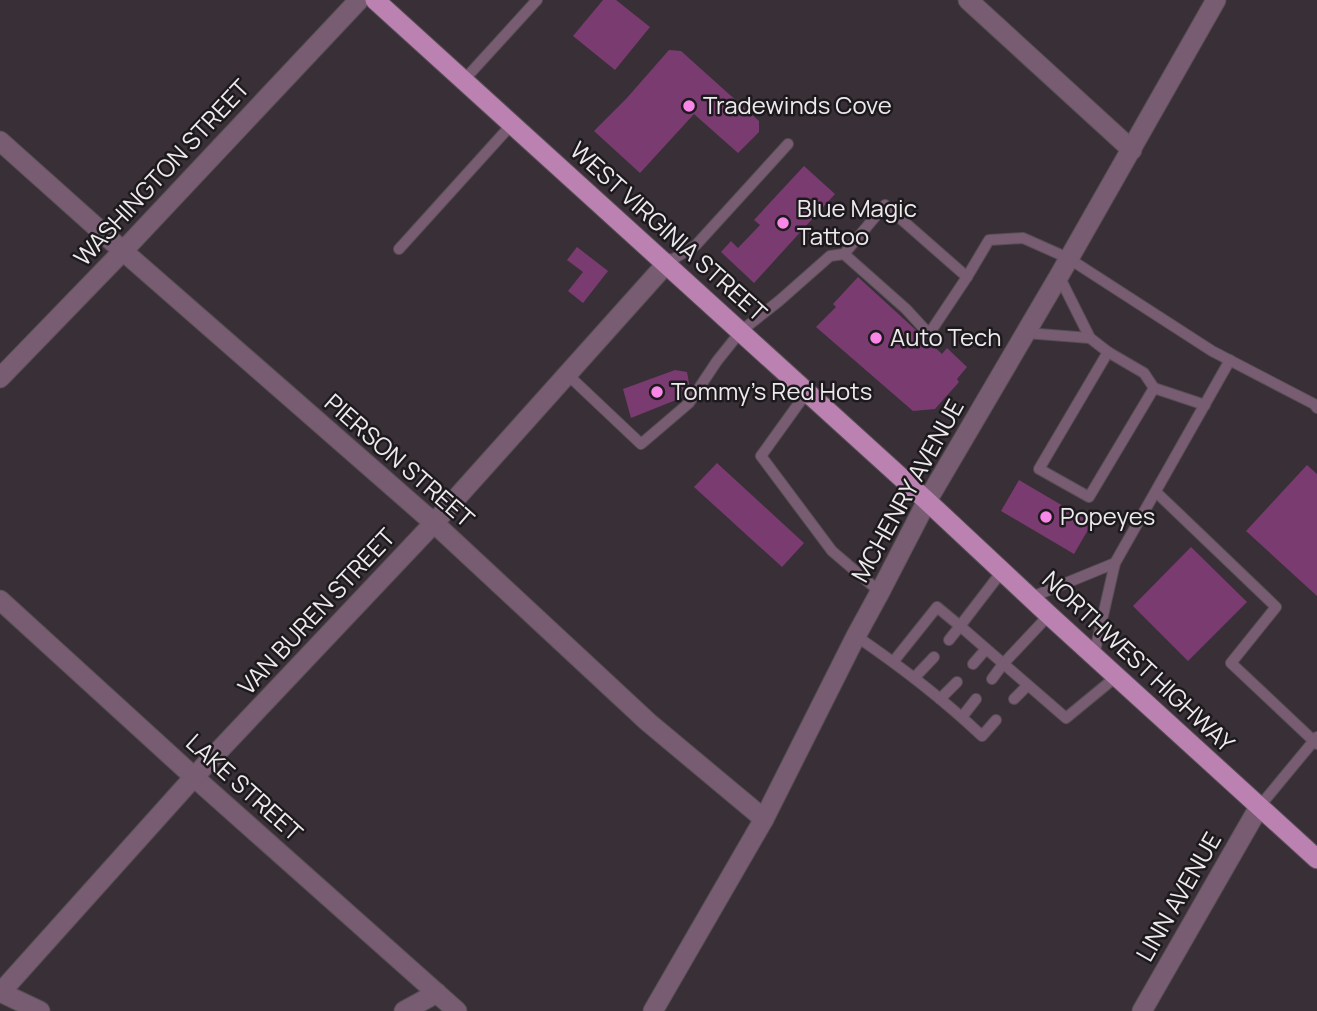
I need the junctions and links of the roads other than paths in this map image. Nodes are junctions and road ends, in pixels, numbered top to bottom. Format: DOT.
graph roads {
  1 [pos="359,0"];
  2 [pos="375,0"];
  3 [pos="537,0"];
  4 [pos="968,0"];
  5 [pos="1216,0"];
  6 [pos="464,80"];
  7 [pos="512,124"];
  8 [pos="0,141"];
  9 [pos="788,144"];
  10 [pos="1132,150"];
  11 [pos="399,249"];
  12 [pos="123,251"];
  13 [pos="844,254"];
  14 [pos="667,263"];
  15 [pos="1064,267"];
  16 [pos="967,277"];
  17 [pos="741,331"];
  18 [pos="1026,332"];
  19 [pos="1090,338"];
  20 [pos="1108,352"];
  21 [pos="1230,360"];
  22 [pos="568,375"];
  23 [pos="0,378"];
  24 [pos="1154,388"];
  25 [pos="807,392"];
  26 [pos="1205,405"];
  27 [pos="1317,408"];
  28 [pos="1156,492"];
  29 [pos="927,501"];
  30 [pos="434,523"];
  31 [pos="1115,563"];
  32 [pos="1003,570"];
  33 [pos="880,592"];
  34 [pos="1032,597"];
  35 [pos="0,600"];
  36 [pos="1049,615"];
  37 [pos="960,626"];
  38 [pos="856,636"];
  39 [pos="949,640"];
  40 [pos="986,649"];
  41 [pos="1094,655"];
  42 [pos="934,657"];
  43 [pos="893,662"];
  44 [pos="973,664"];
  45 [pos="1003,664"];
  46 [pos="1117,676"];
  47 [pos="914,678"];
  48 [pos="992,679"];
  49 [pos="957,682"];
  50 [pos="1027,686"];
  51 [pos="940,699"];
  52 [pos="976,699"];
  53 [pos="1014,699"];
  54 [pos="962,718"];
  55 [pos="996,720"];
  56 [pos="1316,741"];
  57 [pos="194,777"];
  58 [pos="1259,807"];
  59 [pos="764,819"];
  60 [pos="1317,859"];
  61 [pos="1,992"];
  62 [pos="437,993"];
  63 [pos="40,1011"];
  64 [pos="404,1011"];
  65 [pos="457,1011"];
  66 [pos="653,1011"];
  67 [pos="1142,1011"];
  1 -- 12 [label="street, WASHINGTON STREET"];
  2 -- 6 [label="main road, WEST VIRGINIA STREET"];
  3 -- 6 [label="lane"];
  4 -- 10 [label="street"];
  5 -- 10 [label="street, MCHENRY AVENUE"];
  6 -- 7 [label="main road, WEST VIRGINIA STREET"];
  7 -- 11 [label="lane"];
  7 -- 14 [label="main road, WEST VIRGINIA STREET"];
  8 -- 12 [label="street, PIERSON STREET"];
  9 -- 14 [label="lane"];
  10 -- 15 [label="street, MCHENRY AVENUE"];
  12 -- 23 [label="street, WASHINGTON STREET"];
  12 -- 30 [label="street, PIERSON STREET"];
  13 -- 16 [label="lane"];
  13 -- 16 [label="lane"];
  13 -- 17 [label="lane"];
  14 -- 17 [label="main road, WEST VIRGINIA STREET"];
  14 -- 22 [label="street, VAN BUREN STREET"];
  15 -- 16 [label="lane"];
  15 -- 18 [label="street, MCHENRY AVENUE"];
  15 -- 19 [label="lane"];
  15 -- 21 [label="lane"];
  17 -- 22 [label="lane"];
  17 -- 25 [label="main road, WEST VIRGINIA STREET"];
  18 -- 19 [label="lane"];
  18 -- 29 [label="street, MCHENRY AVENUE"];
  19 -- 20 [label="lane"];
  20 -- 24 [label="lane"];
  20 -- 24 [label="lane"];
  21 -- 26 [label="lane"];
  21 -- 27 [label="lane"];
  22 -- 30 [label="street, VAN BUREN STREET"];
  24 -- 26 [label="lane"];
  25 -- 29 [label="main road, WEST VIRGINIA STREET"];
  25 -- 33 [label="lane"];
  26 -- 28 [label="lane"];
  28 -- 31 [label="lane"];
  28 -- 56 [label="lane"];
  29 -- 32 [label="main road, NORTHWEST HIGHWAY"];
  29 -- 33 [label="street, MCHENRY AVENUE"];
  30 -- 57 [label="street, VAN BUREN STREET"];
  30 -- 59 [label="street, PIERSON STREET"];
  31 -- 34 [label="lane"];
  31 -- 41 [label="lane"];
  32 -- 34 [label="main road, NORTHWEST HIGHWAY"];
  32 -- 37 [label="lane"];
  33 -- 38 [label="street, MCHENRY AVENUE"];
  34 -- 36 [label="main road, NORTHWEST HIGHWAY"];
  35 -- 57 [label="street, LAKE STREET"];
  36 -- 41 [label="main road, NORTHWEST HIGHWAY"];
  36 -- 45 [label="lane"];
  37 -- 39 [label="lane"];
  37 -- 40 [label="lane"];
  37 -- 43 [label="lane"];
  38 -- 43 [label="lane"];
  38 -- 59 [label="street, MCHENRY AVENUE"];
  40 -- 44 [label="lane"];
  40 -- 45 [label="lane"];
  41 -- 46 [label="main road, NORTHWEST HIGHWAY"];
  42 -- 47 [label="lane"];
  43 -- 47 [label="lane"];
  45 -- 48 [label="lane"];
  45 -- 50 [label="lane"];
  46 -- 50 [label="lane"];
  46 -- 58 [label="main road, NORTHWEST HIGHWAY"];
  47 -- 51 [label="lane"];
  49 -- 51 [label="lane"];
  50 -- 53 [label="lane"];
  51 -- 54 [label="lane"];
  52 -- 54 [label="lane"];
  54 -- 55 [label="lane"];
  56 -- 58 [label="lane"];
  57 -- 61 [label="street, VAN BUREN STREET"];
  57 -- 62 [label="street, LAKE STREET"];
  58 -- 60 [label="main road, NORTHWEST HIGHWAY"];
  58 -- 67 [label="street, LINN AVENUE"];
  59 -- 66 [label="street, MCHENRY AVENUE"];
  61 -- 63 [label="street"];
  62 -- 64 [label="street"];
  62 -- 65 [label="street, LAKE STREET"];
}
